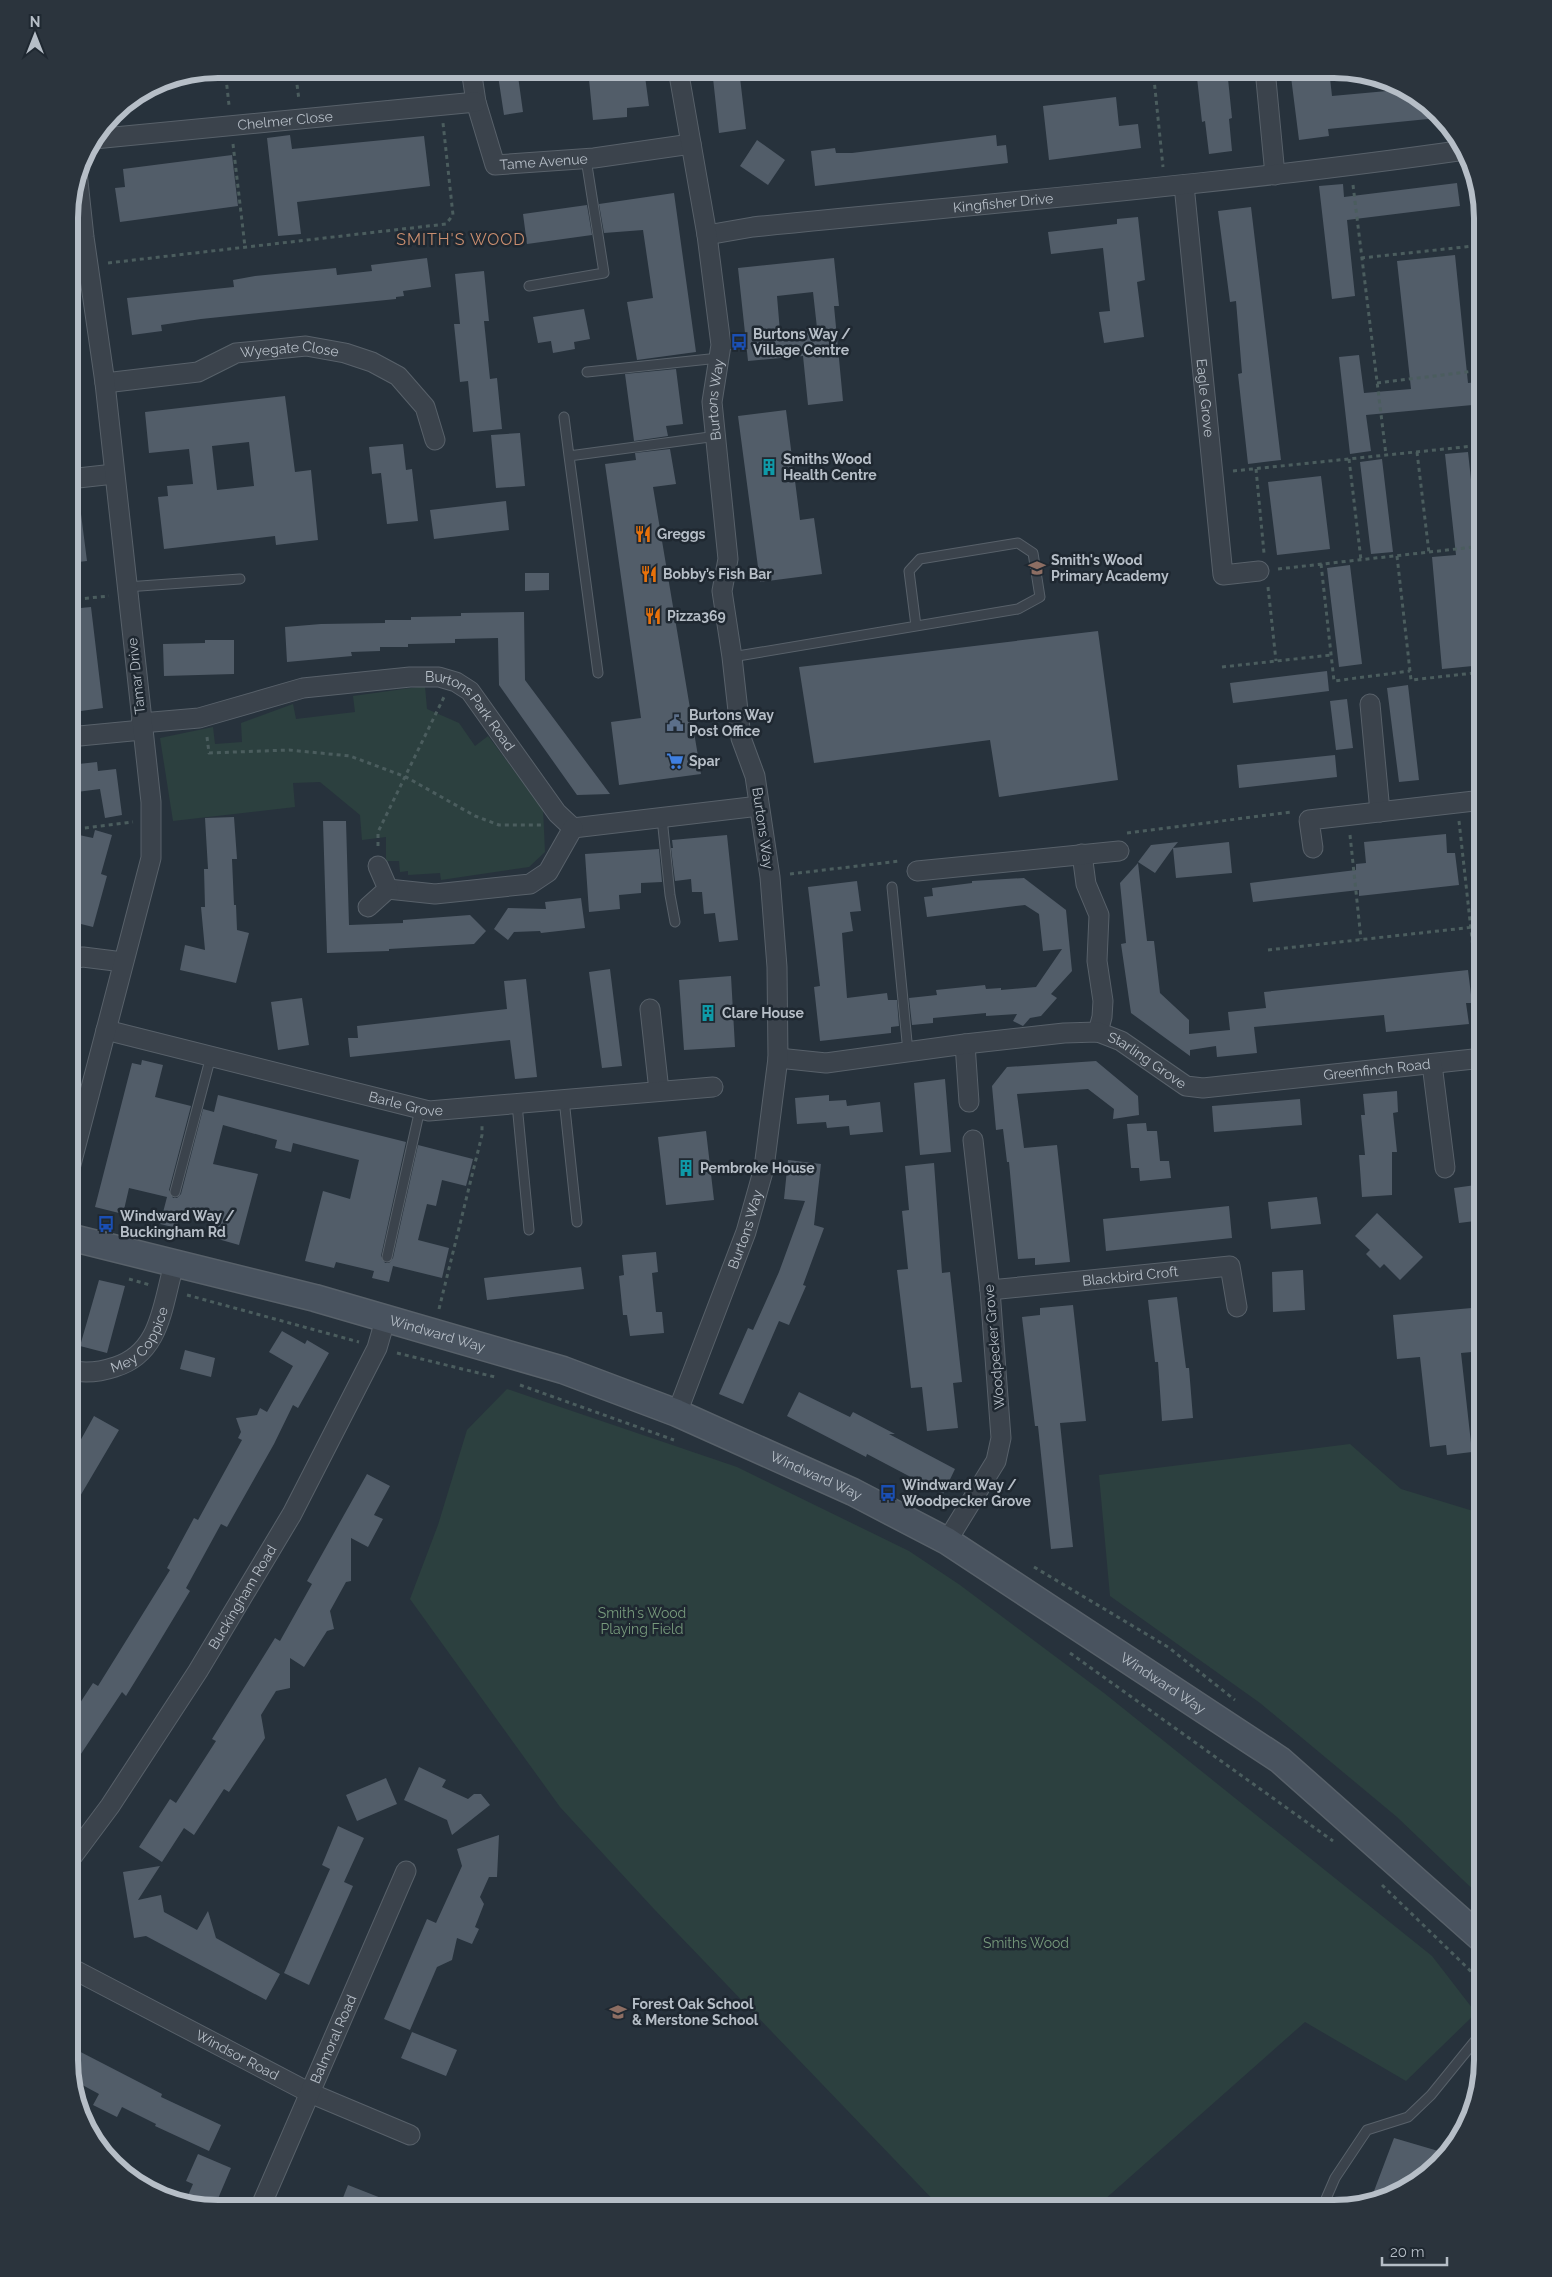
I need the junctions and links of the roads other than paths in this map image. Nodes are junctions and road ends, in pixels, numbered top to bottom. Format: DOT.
graph roads {
  1 [pos="472,78"];
  2 [pos="680,78"];
  3 [pos="1266,78"];
  4 [pos="476,102"];
  5 [pos="102,138"];
  6 [pos="691,144"];
  7 [pos="1458,151"];
  8 [pos="586,159"];
  9 [pos="1275,175"];
  10 [pos="1184,185"];
  11 [pos="707,235"];
  12 [pos="78,242"];
  13 [pos="529,286"];
  14 [pos="719,358"];
  15 [pos="587,372"];
  16 [pos="104,383"];
  17 [pos="564,417"];
  18 [pos="717,436"];
  19 [pos="436,440"];
  20 [pos="569,456"];
  21 [pos="114,474"];
  22 [pos="78,478"];
  23 [pos="1259,571"];
  24 [pos="240,579"];
  25 [pos="126,590"];
  26 [pos="916,626"];
  27 [pos="732,656"];
  28 [pos="598,673"];
  29 [pos="1370,704"];
  30 [pos="142,726"];
  31 [pos="78,736"];
  32 [pos="1474,801"];
  33 [pos="759,806"];
  34 [pos="1380,812"];
  35 [pos="662,818"];
  36 [pos="572,828"];
  37 [pos="1313,848"];
  38 [pos="1119,851"];
  39 [pos="1082,854"];
  40 [pos="378,866"];
  41 [pos="917,871"];
  42 [pos="892,887"];
  43 [pos="388,889"];
  44 [pos="368,907"];
  45 [pos="675,922"];
  46 [pos="78,957"];
  47 [pos="123,962"];
  48 [pos="650,1009"];
  49 [pos="106,1030"];
  50 [pos="1098,1032"];
  51 [pos="964,1044"];
  52 [pos="908,1052"];
  53 [pos="211,1056"];
  54 [pos="778,1058"];
  55 [pos="1474,1059"];
  56 [pos="1432,1064"];
  57 [pos="1269,1081"];
  58 [pos="713,1087"];
  59 [pos="659,1090"];
  60 [pos="564,1099"];
  61 [pos="969,1102"];
  62 [pos="516,1104"];
  63 [pos="420,1109"];
  64 [pos="78,1137"];
  65 [pos="973,1140"];
  66 [pos="1445,1168"];
  67 [pos="175,1192"];
  68 [pos="577,1222"];
  69 [pos="530,1230"];
  70 [pos="78,1239"];
  71 [pos="387,1257"];
  72 [pos="174,1265"];
  73 [pos="990,1290"];
  74 [pos="1237,1307"];
  75 [pos="386,1317"];
  76 [pos="78,1372"];
  77 [pos="677,1413"];
  78 [pos="947,1541"];
  79 [pos="78,1849"];
  80 [pos="406,1871"];
  81 [pos="1474,1932"];
  82 [pos="78,1973"];
  83 [pos="1474,2042"];
  84 [pos="310,2093"];
  85 [pos="410,2135"];
  86 [pos="264,2199"];
  87 [pos="1325,2200"];
  1 -- 4 [label="street, Tame Avenue"];
  2 -- 6 [label="street"];
  3 -- 9 [label="street"];
  4 -- 5 [label="street, Chelmer Close"];
  4 -- 8 [label="street, Tame Avenue"];
  6 -- 8 [label="street, Tame Avenue"];
  6 -- 11 [label="street"];
  7 -- 9 [label="street, Kingfisher Drive"];
  8 -- 13 [label="lane"];
  9 -- 10 [label="street, Kingfisher Drive"];
  10 -- 11 [label="street, Kingfisher Drive"];
  10 -- 23 [label="street, Eagle Grove"];
  11 -- 14 [label="street, Burtons Way"];
  12 -- 16 [label="street, Tamar Drive"];
  14 -- 15 [label="lane"];
  14 -- 18 [label="street, Burtons Way"];
  16 -- 19 [label="street, Wyegate Close"];
  16 -- 21 [label="street, Tamar Drive"];
  17 -- 20 [label="lane"];
  18 -- 20 [label="lane"];
  18 -- 27 [label="street, Burtons Way"];
  20 -- 28 [label="lane"];
  21 -- 22 [label="street"];
  21 -- 25 [label="street, Tamar Drive"];
  24 -- 25 [label="lane"];
  25 -- 30 [label="street, Tamar Drive"];
  26 -- 26 [label="lane"];
  26 -- 27 [label="lane"];
  27 -- 33 [label="street, Burtons Way"];
  29 -- 34 [label="street"];
  30 -- 31 [label="street, Burtons Park Road"];
  30 -- 36 [label="street, Burtons Park Road"];
  30 -- 47 [label="street, Tamar Drive"];
  32 -- 34 [label="street"];
  33 -- 35 [label="street"];
  33 -- 54 [label="street, Burtons Way"];
  34 -- 37 [label="street"];
  35 -- 36 [label="street"];
  35 -- 45 [label="lane"];
  36 -- 43 [label="street"];
  38 -- 39 [label="street"];
  39 -- 41 [label="street"];
  39 -- 50 [label="street"];
  40 -- 43 [label="street"];
  42 -- 52 [label="lane"];
  43 -- 44 [label="street"];
  46 -- 47 [label="street"];
  47 -- 49 [label="street, Tamar Drive"];
  48 -- 59 [label="street"];
  49 -- 53 [label="street, Barle Grove"];
  49 -- 64 [label="street, Tamar Drive"];
  50 -- 51 [label="street, Starling Grove"];
  50 -- 57 [label="street, Starling Grove"];
  51 -- 52 [label="street, Starling Grove"];
  51 -- 61 [label="street"];
  52 -- 54 [label="street, Starling Grove"];
  53 -- 63 [label="street, Barle Grove"];
  53 -- 67 [label="lane"];
  54 -- 77 [label="street, Burtons Way"];
  55 -- 56 [label="street, Greenfinch Road"];
  56 -- 57 [label="street, Greenfinch Road"];
  56 -- 66 [label="street"];
  58 -- 59 [label="street, Barle Grove"];
  59 -- 60 [label="street, Barle Grove"];
  60 -- 62 [label="street, Barle Grove"];
  60 -- 68 [label="lane"];
  62 -- 63 [label="street, Barle Grove"];
  62 -- 69 [label="lane"];
  63 -- 71 [label="lane"];
  65 -- 73 [label="street, Woodpecker Grove"];
  70 -- 72 [label="street, Windward Way"];
  72 -- 75 [label="street, Windward Way"];
  72 -- 76 [label="street, Mey Coppice"];
  73 -- 74 [label="street, Blackbird Croft"];
  73 -- 78 [label="street, Woodpecker Grove"];
  75 -- 77 [label="street, Windward Way"];
  75 -- 79 [label="street, Buckingham Road"];
  77 -- 78 [label="street, Windward Way"];
  78 -- 81 [label="street, Windward Way"];
  80 -- 84 [label="street, Balmoral Road"];
  82 -- 84 [label="street, Windsor Road"];
  83 -- 87 [label="lane"];
  84 -- 85 [label="street, Windsor Road"];
  84 -- 86 [label="street, Balmoral Road"];
}
